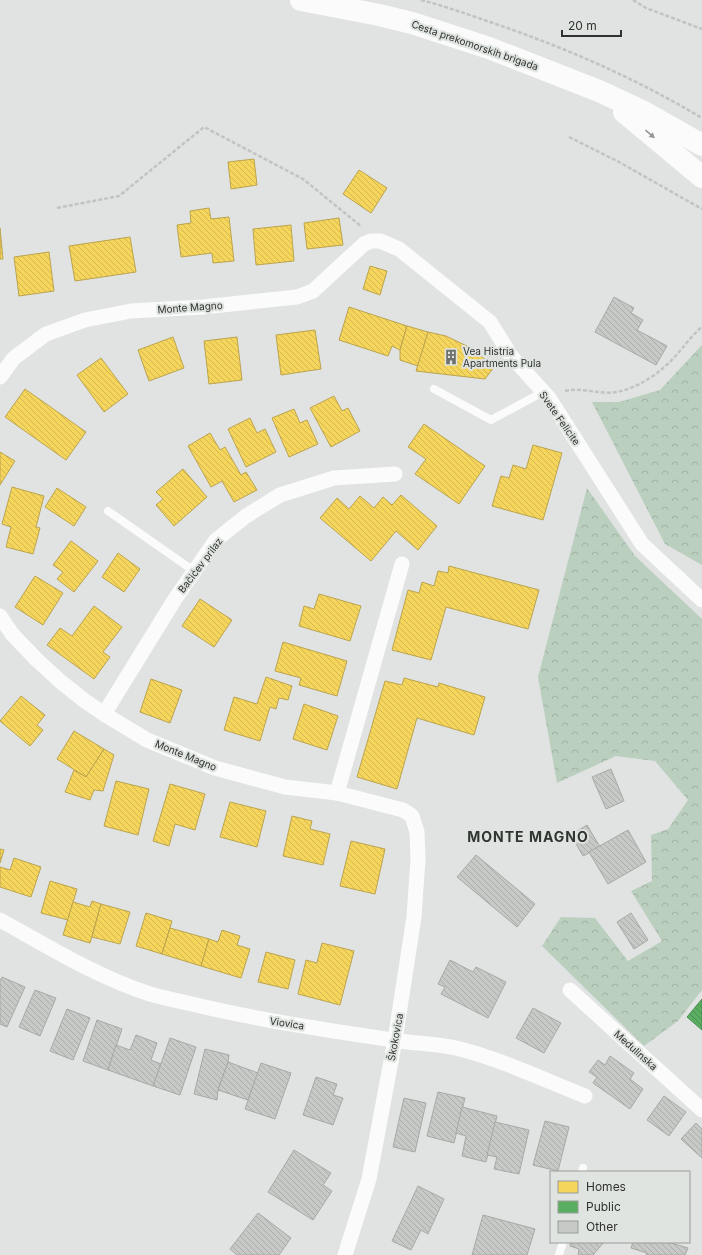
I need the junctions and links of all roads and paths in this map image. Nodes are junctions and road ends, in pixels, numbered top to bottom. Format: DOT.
graph roads {
  1 [pos="301,0"];
  2 [pos="420,0"];
  3 [pos="633,0"];
  4 [pos="702,29"];
  5 [pos="599,91"];
  6 [pos="702,118"];
  7 [pos="569,137"];
  8 [pos="702,145"];
  9 [pos="702,177"];
  10 [pos="57,208"];
  11 [pos="702,209"];
  12 [pos="380,241"];
  13 [pos="702,327"];
  14 [pos="0,377"];
  15 [pos="434,389"];
  16 [pos="546,395"];
  17 [pos="395,474"];
  18 [pos="108,511"];
  19 [pos="402,564"];
  20 [pos="194,571"];
  21 [pos="702,600"];
  22 [pos="0,616"];
  23 [pos="104,714"];
  24 [pos="337,794"];
  25 [pos="412,816"];
  26 [pos="0,920"];
  27 [pos="570,990"];
  28 [pos="395,1040"];
  29 [pos="585,1096"];
  30 [pos="702,1110"];
  31 [pos="562,1243"];
  32 [pos="345,1255"];
  33 [pos="559,1255"];
  1 -- 5 [label="main road, Cesta prekomorskih brigada"];
  2 -- 6 [label="path"];
  3 -- 4 [label="path"];
  5 -- 8 [label="main road, Cesta prekomorskih brigada"];
  5 -- 9 [label="main road, Cesta prekomorskih brigada, one-way"];
  7 -- 11 [label="path"];
  10 -- 12 [label="path"];
  12 -- 14 [label="street, Monte Magno"];
  12 -- 16 [label="street, Svete Felicite"];
  13 -- 16 [label="path"];
  15 -- 16 [label="lane"];
  16 -- 21 [label="street, Svete Felicite"];
  17 -- 20 [label="street, Bačićev prilaz"];
  18 -- 20 [label="lane"];
  19 -- 24 [label="street"];
  20 -- 23 [label="street, Bačićev prilaz"];
  22 -- 23 [label="street, Monte Magno"];
  23 -- 24 [label="street, Monte Magno"];
  24 -- 25 [label="street, Monte Magno"];
  25 -- 28 [label="street, Škokovica"];
  26 -- 28 [label="street, Viovica"];
  27 -- 30 [label="street, Medulinska"];
  28 -- 29 [label="street, Viovica"];
  28 -- 32 [label="street, Škokovica"];
  31 -- 33 [label="lane"];
}
